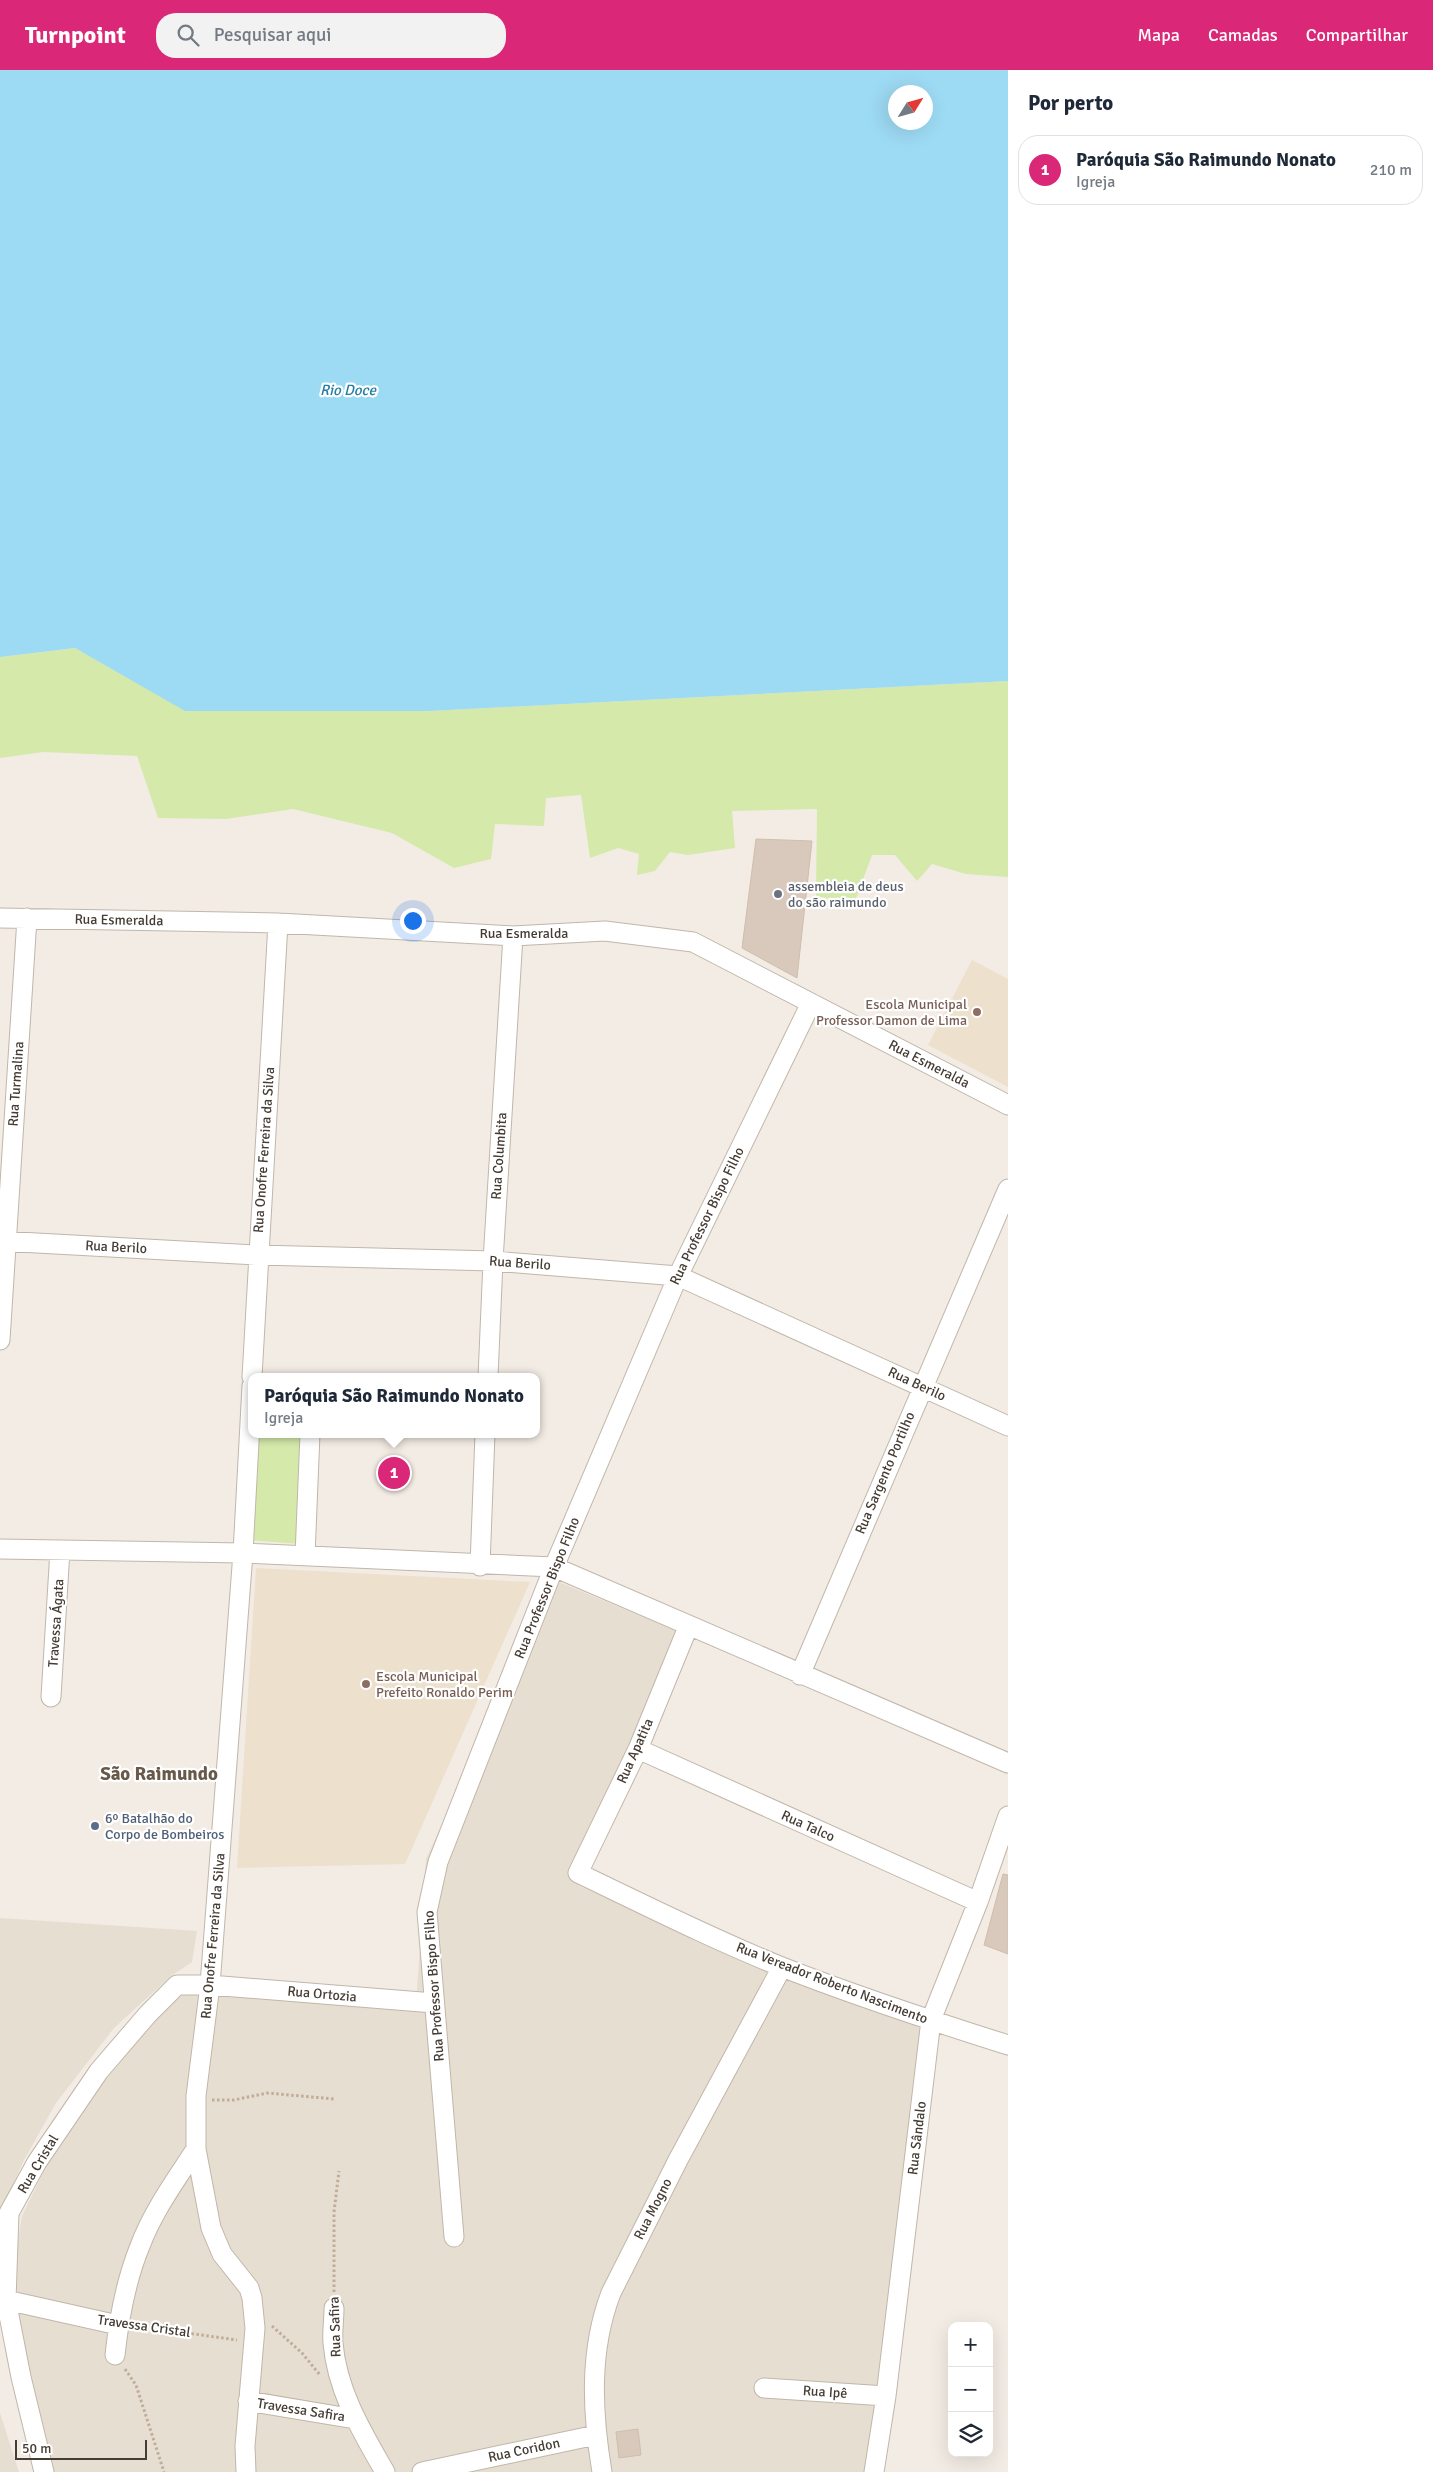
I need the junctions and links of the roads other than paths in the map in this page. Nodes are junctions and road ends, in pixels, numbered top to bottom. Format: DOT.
graph roads {
  1 [pos="0,918"];
  2 [pos="27,918"];
  3 [pos="278,923"];
  4 [pos="513,936"];
  5 [pos="811,1003"];
  6 [pos="1008,1105"];
  7 [pos="1008,1189"];
  8 [pos="3,1241"];
  9 [pos="258,1255"];
  10 [pos="493,1261"];
  11 [pos="678,1276"];
  12 [pos="0,1340"];
  13 [pos="252,1373"];
  14 [pos="488,1373"];
  15 [pos="922,1386"];
  16 [pos="1008,1426"];
  17 [pos="250,1438"];
  18 [pos="310,1438"];
  19 [pos="485,1438"];
  20 [pos="0,1549"];
  21 [pos="60,1550"];
  22 [pos="243,1553"];
  23 [pos="305,1556"];
  24 [pos="480,1566"];
  25 [pos="554,1568"];
  26 [pos="688,1627"];
  27 [pos="800,1674"];
  28 [pos="51,1696"];
  29 [pos="638,1749"];
  30 [pos="1008,1763"];
  31 [pos="1008,1816"];
  32 [pos="578,1873"];
  33 [pos="978,1902"];
  34 [pos="782,1967"];
  35 [pos="210,1985"];
  36 [pos="434,2004"];
  37 [pos="931,2020"];
  38 [pos="1008,2045"];
  39 [pos="196,2149"];
  40 [pos="454,2237"];
  41 [pos="6,2300"];
  42 [pos="334,2308"];
  43 [pos="118,2325"];
  44 [pos="115,2355"];
  45 [pos="764,2388"];
  46 [pos="886,2396"];
  47 [pos="248,2402"];
  48 [pos="355,2419"];
  49 [pos="596,2435"];
  50 [pos="44,2472"];
  51 [pos="246,2472"];
  52 [pos="386,2472"];
  53 [pos="422,2472"];
  54 [pos="602,2472"];
  55 [pos="874,2472"];
  1 -- 2 [label="street, Rua Esmeralda"];
  2 -- 3 [label="street, Rua Esmeralda"];
  2 -- 8 [label="street, Rua Turmalina"];
  3 -- 4 [label="street, Rua Esmeralda"];
  3 -- 9 [label="street, Rua Onofre Ferreira da Silva"];
  4 -- 5 [label="street, Rua Esmeralda"];
  4 -- 10 [label="street, Rua Columbita"];
  5 -- 6 [label="street, Rua Esmeralda"];
  5 -- 11 [label="street, Rua Professor Bispo Filho"];
  7 -- 15 [label="street, Rua Sargento Portilho"];
  8 -- 9 [label="street, Rua Berilo"];
  8 -- 12 [label="street, Rua Turmalina"];
  9 -- 10 [label="street, Rua Berilo"];
  9 -- 13 [label="street, Rua Onofre Ferreira da Silva"];
  10 -- 11 [label="street, Rua Berilo"];
  10 -- 14 [label="street, Rua Columbita"];
  11 -- 15 [label="street, Rua Berilo"];
  11 -- 25 [label="street, Rua Professor Bispo Filho"];
  15 -- 16 [label="street, Rua Berilo"];
  15 -- 27 [label="street, Rua Sargento Portilho"];
  17 -- 22 [label="street, Rua Onofre Ferreira da Silva"];
  18 -- 23 [label="street"];
  19 -- 24 [label="street"];
  20 -- 21 [label="street"];
  21 -- 22 [label="street"];
  21 -- 28 [label="street, Travessa Ágata"];
  22 -- 23 [label="street"];
  22 -- 35 [label="street, Rua Onofre Ferreira da Silva"];
  23 -- 24 [label="street"];
  24 -- 25 [label="street"];
  25 -- 26 [label="street"];
  25 -- 36 [label="street, Rua Professor Bispo Filho"];
  26 -- 27 [label="street"];
  26 -- 29 [label="street, Rua Apatita"];
  27 -- 30 [label="street"];
  29 -- 32 [label="street, Rua Apatita"];
  29 -- 33 [label="street, Rua Talco"];
  31 -- 33 [label="street, Rua Sândalo"];
  32 -- 34 [label="street, Rua Vereador Roberto Nascimento"];
  33 -- 37 [label="street, Rua Sândalo"];
  34 -- 37 [label="street, Rua Vereador Roberto Nascimento"];
  34 -- 49 [label="street, Rua Mogno"];
  35 -- 36 [label="street, Rua Ortozia"];
  35 -- 39 [label="street, Rua Onofre Ferreira da Silva"];
  35 -- 41 [label="street, Rua Cristal"];
  36 -- 40 [label="street, Rua Professor Bispo Filho"];
  37 -- 38 [label="street, Rua Vereador Roberto Nascimento"];
  37 -- 46 [label="street, Rua Sândalo"];
  39 -- 43 [label="street"];
  39 -- 47 [label="street, Rua Onofre Ferreira da Silva"];
  41 -- 43 [label="street, Travessa Cristal"];
  41 -- 50 [label="street, Rua Cristal"];
  42 -- 48 [label="street, Rua Safira"];
  43 -- 44 [label="street"];
  45 -- 46 [label="street, Rua Ipê"];
  46 -- 55 [label="street, Rua Sândalo"];
  47 -- 48 [label="street, Travessa Safira"];
  47 -- 51 [label="street, Rua Onofre Ferreira da Silva"];
  48 -- 52 [label="street, Rua Safira"];
  49 -- 53 [label="street, Rua Coridon"];
  49 -- 54 [label="street, Rua Mogno"];
}
